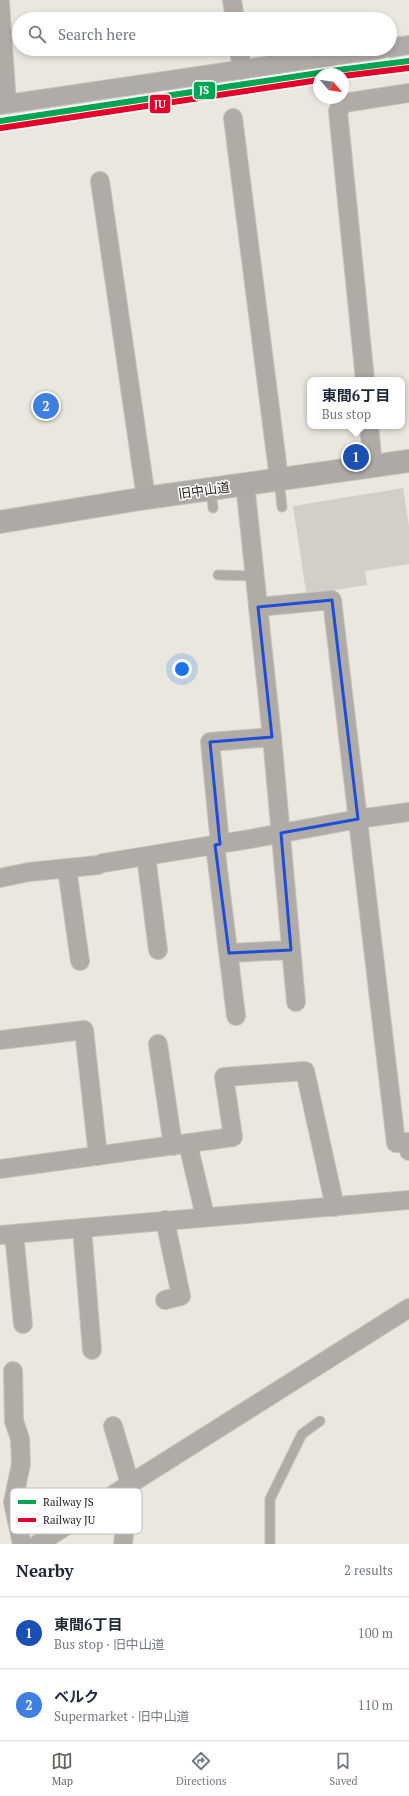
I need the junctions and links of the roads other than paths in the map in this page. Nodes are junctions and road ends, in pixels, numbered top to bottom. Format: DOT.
graph roads {
  1 [pos="232,0"];
  2 [pos="0,3"];
  3 [pos="234,12"];
  4 [pos="409,45"];
  5 [pos="397,47"];
  6 [pos="240,56"];
  7 [pos="335,56"];
  8 [pos="242,70"];
  9 [pos="409,93"];
  10 [pos="3,105"];
  11 [pos="233,118"];
  12 [pos="100,181"];
  13 [pos="365,377"];
  14 [pos="369,429"];
  15 [pos="409,461"];
  16 [pos="374,466"];
  17 [pos="279,480"];
  18 [pos="245,484"];
  19 [pos="146,498"];
  20 [pos="282,507"];
  21 [pos="0,522"];
  22 [pos="218,575"];
  23 [pos="255,576"];
  24 [pos="258,607"];
  25 [pos="272,737"];
  26 [pos="409,812"];
  27 [pos="358,819"];
  28 [pos="281,833"];
  29 [pos="218,844"];
  30 [pos="146,856"];
  31 [pos="68,868"];
  32 [pos="0,878"];
  33 [pos="158,950"];
  34 [pos="291,950"];
  35 [pos="229,953"];
  36 [pos="80,961"];
  37 [pos="296,1002"];
  38 [pos="236,1016"];
  39 [pos="0,1040"];
  40 [pos="158,1044"];
  41 [pos="180,1145"];
  42 [pos="409,1151"];
  43 [pos="98,1156"];
  44 [pos="0,1169"];
  45 [pos="409,1200"];
  46 [pos="335,1207"];
  47 [pos="205,1216"];
  48 [pos="165,1220"];
  49 [pos="82,1228"];
  50 [pos="7,1234"];
  51 [pos="165,1300"];
  52 [pos="409,1308"];
  53 [pos="23,1324"];
  54 [pos="92,1350"];
  55 [pos="13,1371"];
  56 [pos="320,1421"];
  57 [pos="113,1426"];
  58 [pos="130,1484"];
  59 [pos="16,1488"];
  60 [pos="124,1488"];
  61 [pos="130,1488"];
  62 [pos="20,1534"];
  63 [pos="53,1534"];
  64 [pos="124,1534"];
  65 [pos="22,1544"];
  66 [pos="38,1544"];
  67 [pos="123,1544"];
  68 [pos="270,1544"];
  1 -- 3 [label="street"];
  2 -- 10 [label="street"];
  4 -- 5 [label="street"];
  6 -- 8 [label="street"];
  7 -- 8 [label="street"];
  8 -- 10 [label="street"];
  9 -- 13 [label="street"];
  11 -- 17 [label="street"];
  12 -- 19 [label="street"];
  14 -- 16 [label="street"];
  15 -- 16 [label="main road, 旧中山道"];
  16 -- 17 [label="main road, 旧中山道"];
  17 -- 18 [label="main road, 旧中山道"];
  17 -- 20 [label="lane"];
  18 -- 19 [label="main road, 旧中山道"];
  18 -- 23 [label="street"];
  19 -- 21 [label="main road, 旧中山道"];
  22 -- 23 [label="lane"];
  23 -- 24 [label="street"];
  24 -- 25 [label="street"];
  24 -- 27 [label="street"];
  25 -- 28 [label="street"];
  25 -- 29 [label="street"];
  26 -- 27 [label="street"];
  27 -- 28 [label="street"];
  27 -- 42 [label="street"];
  28 -- 29 [label="street"];
  28 -- 34 [label="street"];
  29 -- 30 [label="street"];
  29 -- 35 [label="street"];
  30 -- 31 [label="street"];
  30 -- 33 [label="street"];
  31 -- 32 [label="street"];
  31 -- 36 [label="street"];
  34 -- 35 [label="street"];
  34 -- 37 [label="street"];
  35 -- 38 [label="street"];
  39 -- 43 [label="street"];
  40 -- 41 [label="street"];
  41 -- 43 [label="street"];
  41 -- 46 [label="street"];
  41 -- 47 [label="street"];
  43 -- 44 [label="street"];
  45 -- 46 [label="street"];
  46 -- 47 [label="street"];
  47 -- 48 [label="street"];
  48 -- 49 [label="street"];
  48 -- 51 [label="street"];
  49 -- 50 [label="street"];
  49 -- 54 [label="street"];
  50 -- 53 [label="street"];
  52 -- 58 [label="street"];
  55 -- 59 [label="street"];
  56 -- 68 [label="lane"];
  57 -- 58 [label="street"];
  58 -- 60 [label="street"];
  58 -- 61 [label="street"];
  62 -- 65 [label="street"];
  63 -- 66 [label="street"];
  64 -- 67 [label="street"];
}
